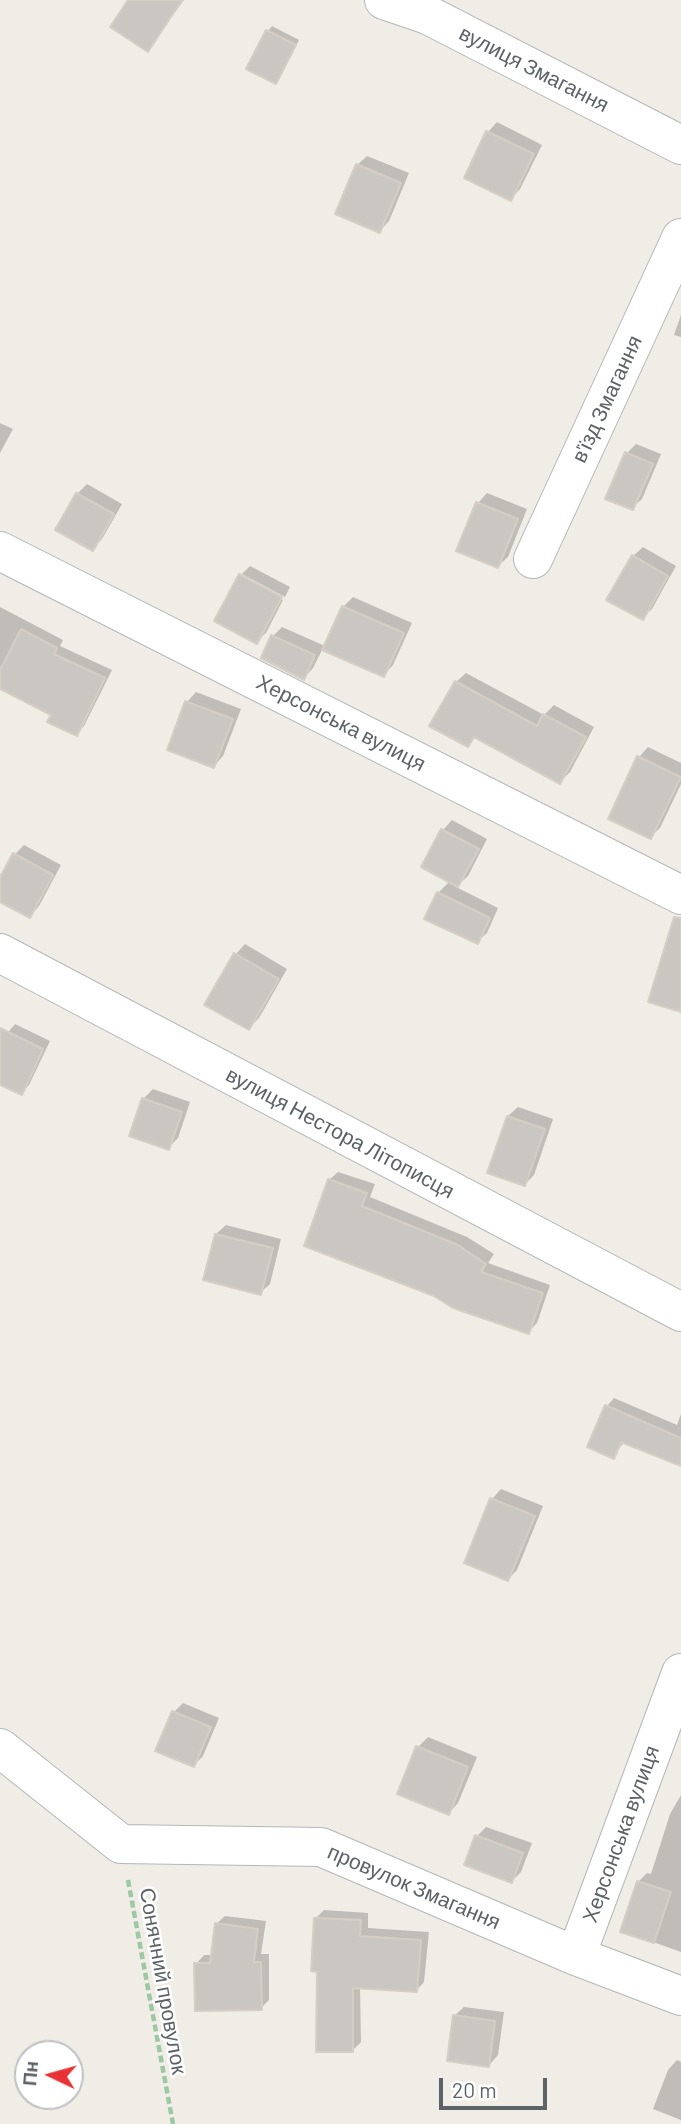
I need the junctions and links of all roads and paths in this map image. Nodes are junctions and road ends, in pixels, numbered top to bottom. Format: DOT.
graph roads {
  1 [pos="383,0"];
  2 [pos="681,145"];
  3 [pos="681,238"];
  4 [pos="0,551"];
  5 [pos="533,559"];
  6 [pos="681,895"];
  7 [pos="0,953"];
  8 [pos="681,1312"];
  9 [pos="681,1673"];
  10 [pos="0,1748"];
  11 [pos="121,1844"];
  12 [pos="576,1956"];
  13 [pos="681,1996"];
  14 [pos="173,2124"];
  1 -- 2 [label="street, вулиця Змагання"];
  3 -- 5 [label="street, в'їзд Змагання"];
  4 -- 6 [label="street, Херсонська вулиця"];
  7 -- 8 [label="street, вулиця Нестора Літописця"];
  9 -- 12 [label="street, Херсонська вулиця"];
  10 -- 11 [label="street"];
  11 -- 12 [label="street, провулок Змагання"];
  11 -- 14 [label="path, Сонячний провулок"];
  12 -- 13 [label="street, провулок Змагання"];
}
